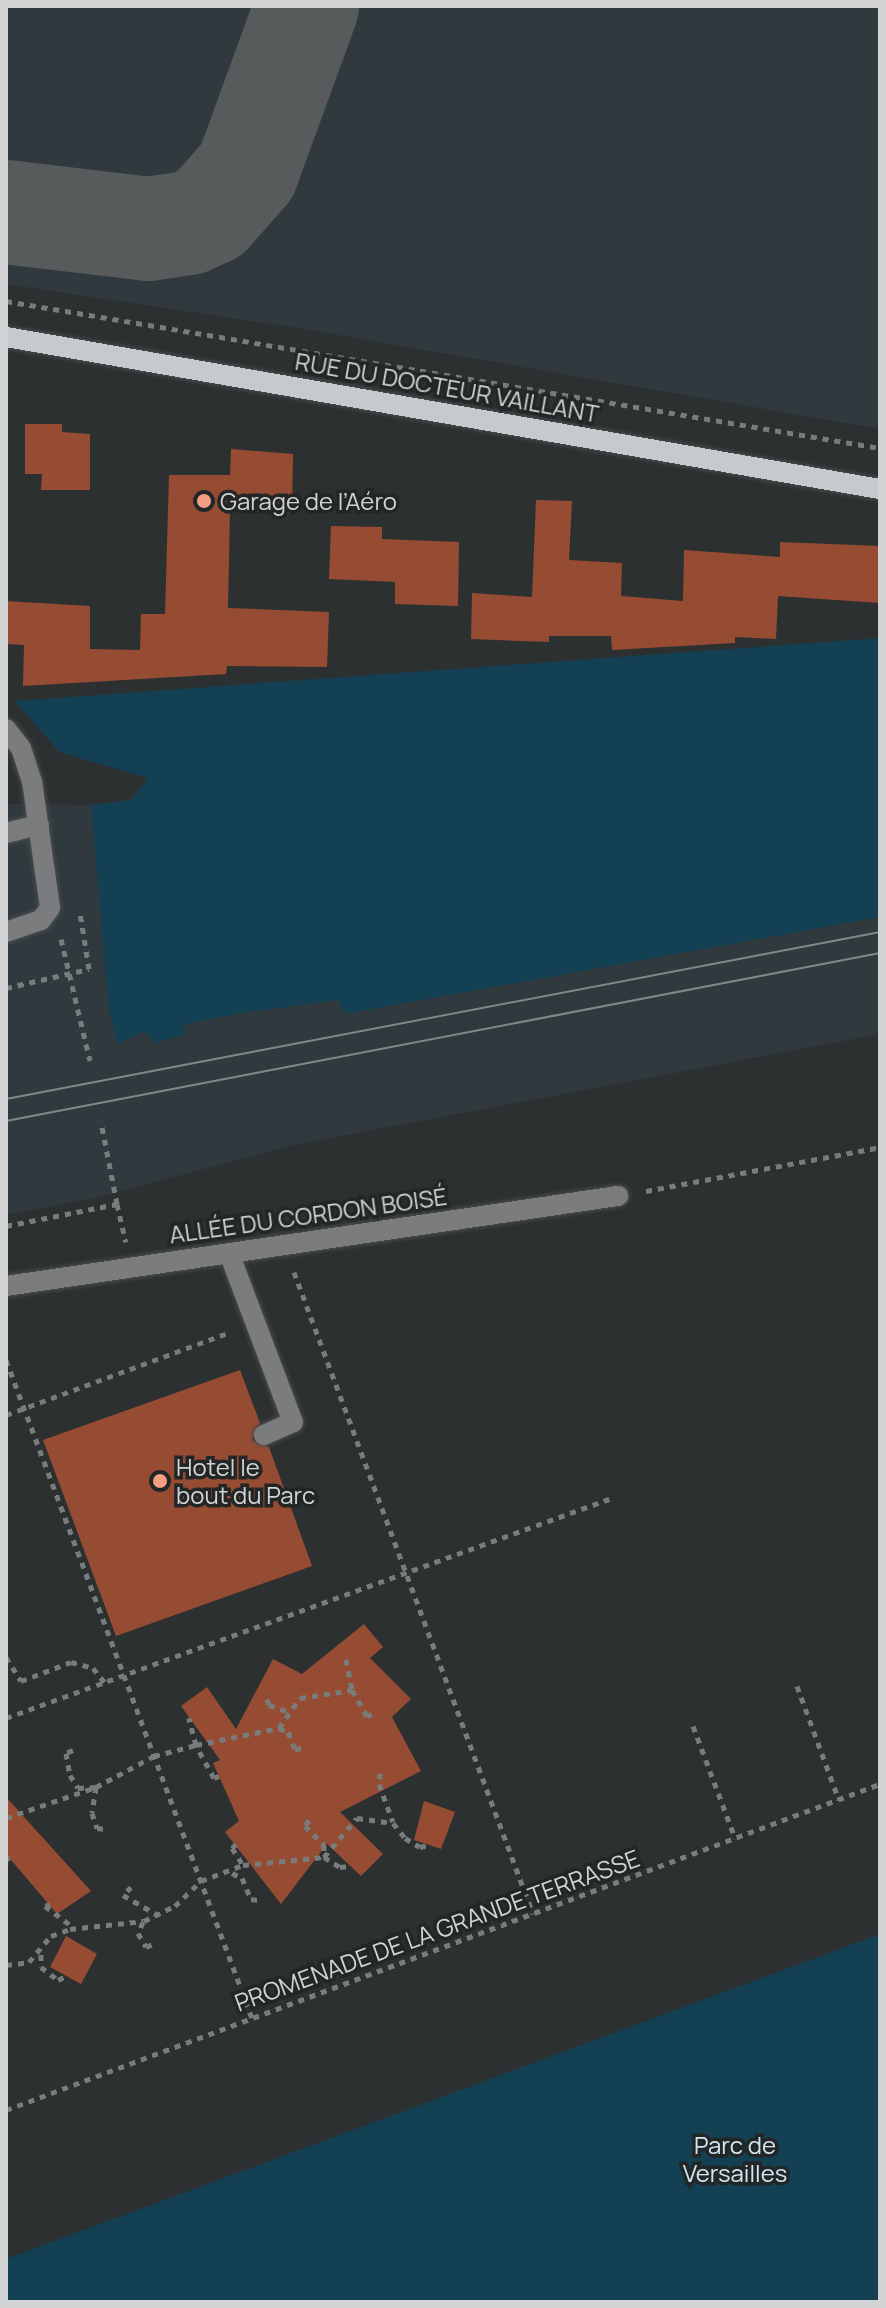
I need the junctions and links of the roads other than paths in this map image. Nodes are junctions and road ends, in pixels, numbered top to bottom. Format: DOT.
graph roads {
  1 [pos="6,337"];
  2 [pos="880,489"];
  3 [pos="6,729"];
  4 [pos="39,825"];
  5 [pos="6,833"];
  6 [pos="6,932"];
  7 [pos="618,1196"];
  8 [pos="229,1253"];
  9 [pos="6,1286"];
  10 [pos="264,1435"];
  1 -- 2 [label="main road, RUE DU DOCTEUR VAILLANT"];
  3 -- 4 [label="street"];
  4 -- 5 [label="street"];
  4 -- 6 [label="street"];
  7 -- 8 [label="street, ALLÉE DU CORDON BOISÉ"];
  8 -- 9 [label="street, ALLÉE DU CORDON BOISÉ"];
  8 -- 10 [label="street"];
}
